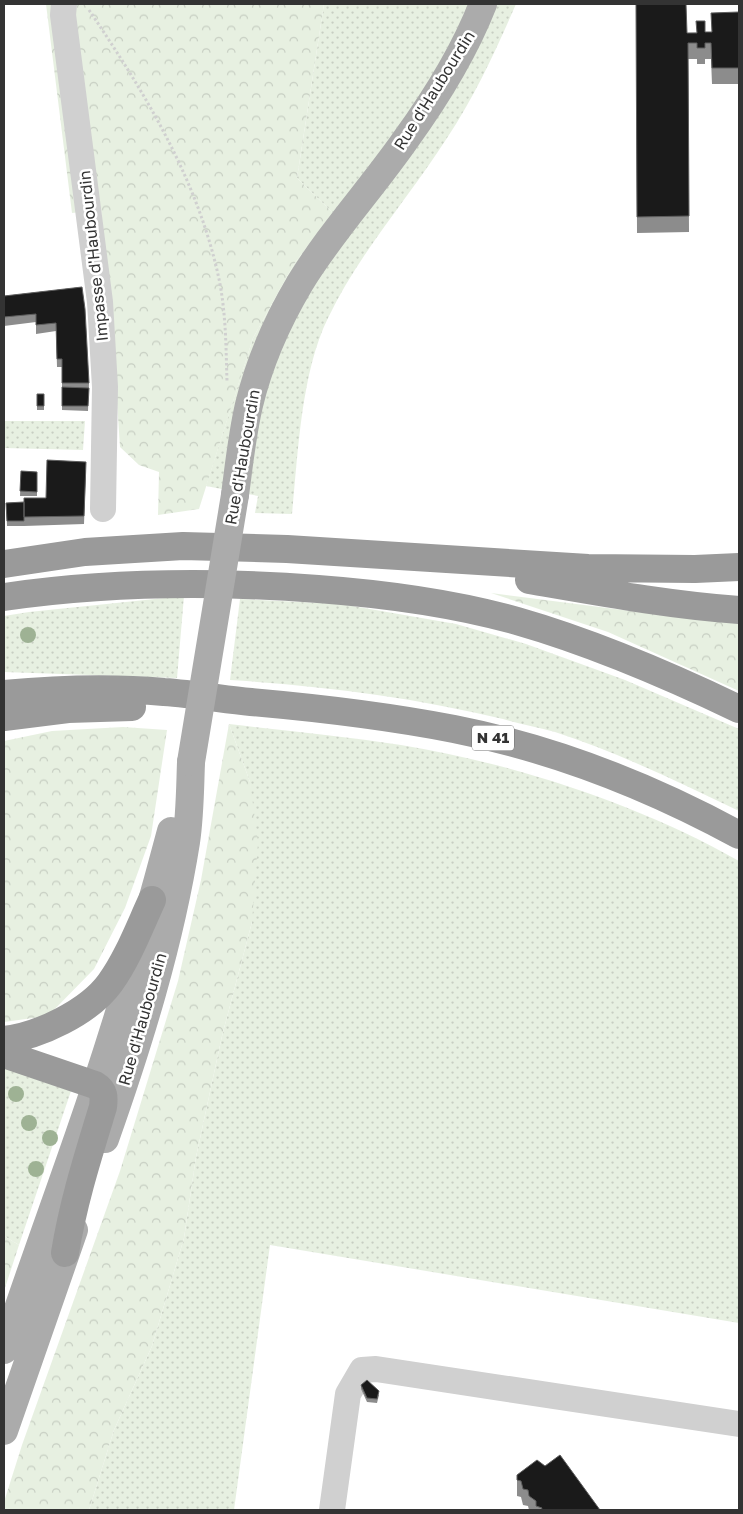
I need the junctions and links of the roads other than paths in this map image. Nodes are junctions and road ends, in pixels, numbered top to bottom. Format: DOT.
graph roads {
  1 [pos="64,4"];
  2 [pos="483,4"];
  3 [pos="103,510"];
  4 [pos="405,558"];
  5 [pos="4,564"];
  6 [pos="739,567"];
  7 [pos="4,597"];
  8 [pos="739,610"];
  9 [pos="4,694"];
  10 [pos="231,700"];
  11 [pos="739,709"];
  12 [pos="4,717"];
  13 [pos="192,762"];
  14 [pos="739,835"];
  15 [pos="152,900"];
  16 [pos="4,1040"];
  17 [pos="4,1054"];
  18 [pos="95,1085"];
  19 [pos="63,1261"];
  20 [pos="4,1350"];
  21 [pos="739,1424"];
  22 [pos="4,1430"];
  23 [pos="332,1510"];
  1 -- 3 [label="street, Impasse d'Haubourdin"];
  2 -- 13 [label="main road, Rue d'Haubourdin, bridge"];
  4 -- 5 [label="highway"];
  4 -- 6 [label="highway"];
  4 -- 8 [label="highway"];
  7 -- 11 [label="highway"];
  9 -- 10 [label="highway, N 41"];
  10 -- 12 [label="highway"];
  10 -- 14 [label="highway, N 41"];
  13 -- 15 [label="main road, Rue d'Haubourdin"];
  13 -- 19 [label="main road, Rue d'Haubourdin"];
  15 -- 16 [label="highway"];
  15 -- 18 [label="main road, Rue d'Haubourdin"];
  17 -- 18 [label="highway"];
  18 -- 19 [label="highway"];
  18 -- 20 [label="main road, Rue d'Haubourdin"];
  19 -- 22 [label="main road, Rue d'Haubourdin"];
  21 -- 23 [label="street"];
}
